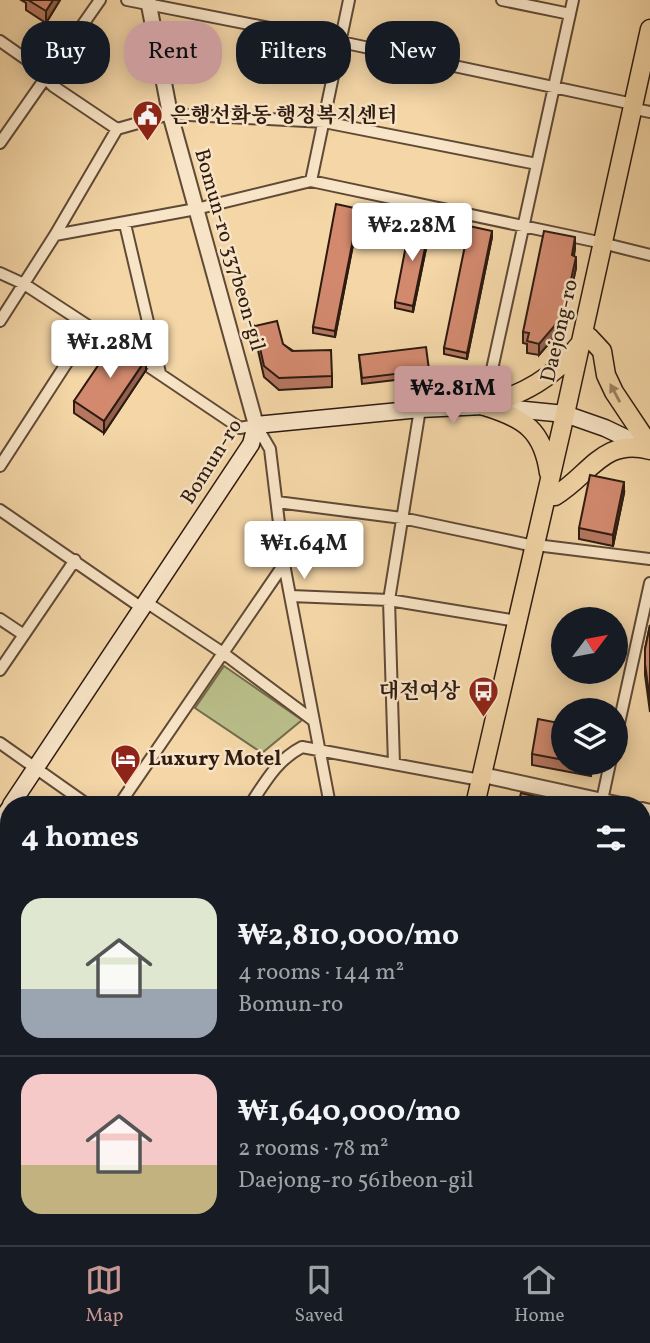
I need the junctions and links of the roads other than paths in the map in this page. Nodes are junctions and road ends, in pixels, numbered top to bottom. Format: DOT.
graph roads {
  1 [pos="100,0"];
  2 [pos="127,0"];
  3 [pos="349,0"];
  4 [pos="502,0"];
  5 [pos="573,0"];
  6 [pos="148,1"];
  7 [pos="570,14"];
  8 [pos="85,21"];
  9 [pos="242,21"];
  10 [pos="345,21"];
  11 [pos="650,29"];
  12 [pos="0,41"];
  13 [pos="351,44"];
  14 [pos="21,56"];
  15 [pos="650,65"];
  16 [pos="42,84"];
  17 [pos="51,84"];
  18 [pos="332,84"];
  19 [pos="554,88"];
  20 [pos="641,109"];
  21 [pos="170,114"];
  22 [pos="324,122"];
  23 [pos="117,129"];
  24 [pos="0,143"];
  25 [pos="537,164"];
  26 [pos="311,181"];
  27 [pos="196,209"];
  28 [pos="125,224"];
  29 [pos="524,226"];
  30 [pos="55,235"];
  31 [pos="606,244"];
  32 [pos="650,255"];
  33 [pos="0,273"];
  34 [pos="24,284"];
  35 [pos="0,321"];
  36 [pos="90,327"];
  37 [pos="585,339"];
  38 [pos="160,373"];
  39 [pos="484,406"];
  40 [pos="420,409"];
  41 [pos="569,415"];
  42 [pos="257,425"];
  43 [pos="650,448"];
  44 [pos="0,466"];
  45 [pos="552,488"];
  46 [pos="277,502"];
  47 [pos="0,510"];
  48 [pos="402,518"];
  49 [pos="539,546"];
  50 [pos="650,559"];
  51 [pos="75,560"];
  52 [pos="285,564"];
  53 [pos="650,583"];
  54 [pos="290,596"];
  55 [pos="389,600"];
  56 [pos="144,605"];
  57 [pos="0,619"];
  58 [pos="517,621"];
  59 [pos="24,635"];
  60 [pos="223,653"];
  61 [pos="0,670"];
  62 [pos="625,698"];
  63 [pos="314,721"];
  64 [pos="0,743"];
  65 [pos="319,750"];
  66 [pos="394,764"];
  67 [pos="35,769"];
  68 [pos="608,775"];
  69 [pos="486,779"];
  70 [pos="17,796"];
  71 [pos="75,796"];
  72 [pos="125,796"];
  73 [pos="256,796"];
  74 [pos="328,796"];
  75 [pos="478,796"];
  76 [pos="486,796"];
  77 [pos="568,796"];
  78 [pos="603,796"];
  1 -- 8 [label="street"];
  2 -- 6 [label="street"];
  3 -- 10 [label="street"];
  4 -- 7 [label="street"];
  5 -- 7 [label="street"];
  6 -- 9 [label="street"];
  6 -- 21 [label="street, Bomun-ro 337beon-gil"];
  7 -- 19 [label="street"];
  11 -- 20 [label="main road, Daejong-ro"];
  12 -- 14 [label="street"];
  13 -- 19 [label="street"];
  15 -- 20 [label="main road, Daejong-ro"];
  16 -- 24 [label="street"];
  17 -- 23 [label="street"];
  18 -- 22 [label="street"];
  19 -- 20 [label="street"];
  19 -- 25 [label="street"];
  20 -- 31 [label="main road, Daejong-ro"];
  21 -- 22 [label="street"];
  21 -- 23 [label="street"];
  21 -- 27 [label="street, Bomun-ro 337beon-gil"];
  22 -- 25 [label="street"];
  22 -- 26 [label="street"];
  23 -- 30 [label="street"];
  25 -- 29 [label="street"];
  26 -- 27 [label="street"];
  26 -- 29 [label="street"];
  27 -- 28 [label="street"];
  27 -- 42 [label="street, Bomun-ro 337beon-gil"];
  28 -- 30 [label="street"];
  28 -- 38 [label="street"];
  29 -- 31 [label="street"];
  29 -- 39 [label="street"];
  30 -- 34 [label="street"];
  31 -- 32 [label="street"];
  31 -- 37 [label="main road, Daejong-ro"];
  33 -- 34 [label="street"];
  34 -- 35 [label="street"];
  34 -- 36 [label="street"];
  36 -- 38 [label="street"];
  36 -- 44 [label="street"];
  37 -- 39 [label="main road"];
  37 -- 41 [label="main road, Daejong-ro"];
  43 -- 37 [label="main road, one-way"];
  38 -- 42 [label="street"];
  39 -- 40 [label="main road, Bomun-ro"];
  39 -- 41 [label="main road, Bomun-ro"];
  39 -- 45 [label="main road"];
  40 -- 42 [label="main road, Bomun-ro"];
  40 -- 48 [label="street"];
  41 -- 43 [label="main road, Bomun-ro"];
  41 -- 45 [label="main road, Daejong-ro"];
  42 -- 46 [label="street"];
  42 -- 56 [label="main road, Bomun-ro"];
  43 -- 45 [label="main road"];
  45 -- 49 [label="main road, Daejong-ro"];
  46 -- 48 [label="street"];
  46 -- 52 [label="street"];
  47 -- 51 [label="street"];
  48 -- 49 [label="street"];
  48 -- 55 [label="street"];
  49 -- 50 [label="street"];
  49 -- 58 [label="main road, Daejong-ro"];
  49 -- 69 [label="main road, Daejong-ro"];
  51 -- 56 [label="street"];
  51 -- 59 [label="street"];
  52 -- 54 [label="street"];
  52 -- 60 [label="street"];
  53 -- 62 [label="street"];
  54 -- 55 [label="street"];
  54 -- 63 [label="street"];
  55 -- 58 [label="street"];
  55 -- 66 [label="street"];
  56 -- 60 [label="street"];
  56 -- 67 [label="main road, Bomun-ro"];
  57 -- 59 [label="street"];
  58 -- 69 [label="main road, Daejong-ro"];
  59 -- 61 [label="street"];
  60 -- 63 [label="street"];
  60 -- 72 [label="street"];
  63 -- 65 [label="street"];
  64 -- 67 [label="street"];
  65 -- 66 [label="street"];
  65 -- 73 [label="street"];
  65 -- 74 [label="street"];
  66 -- 69 [label="street"];
  67 -- 70 [label="main road, Bomun-ro"];
  67 -- 71 [label="street"];
  68 -- 78 [label="street"];
  69 -- 75 [label="main road, Daejong-ro"];
  69 -- 76 [label="main road, Daejong-ro"];
  69 -- 77 [label="street"];
}
